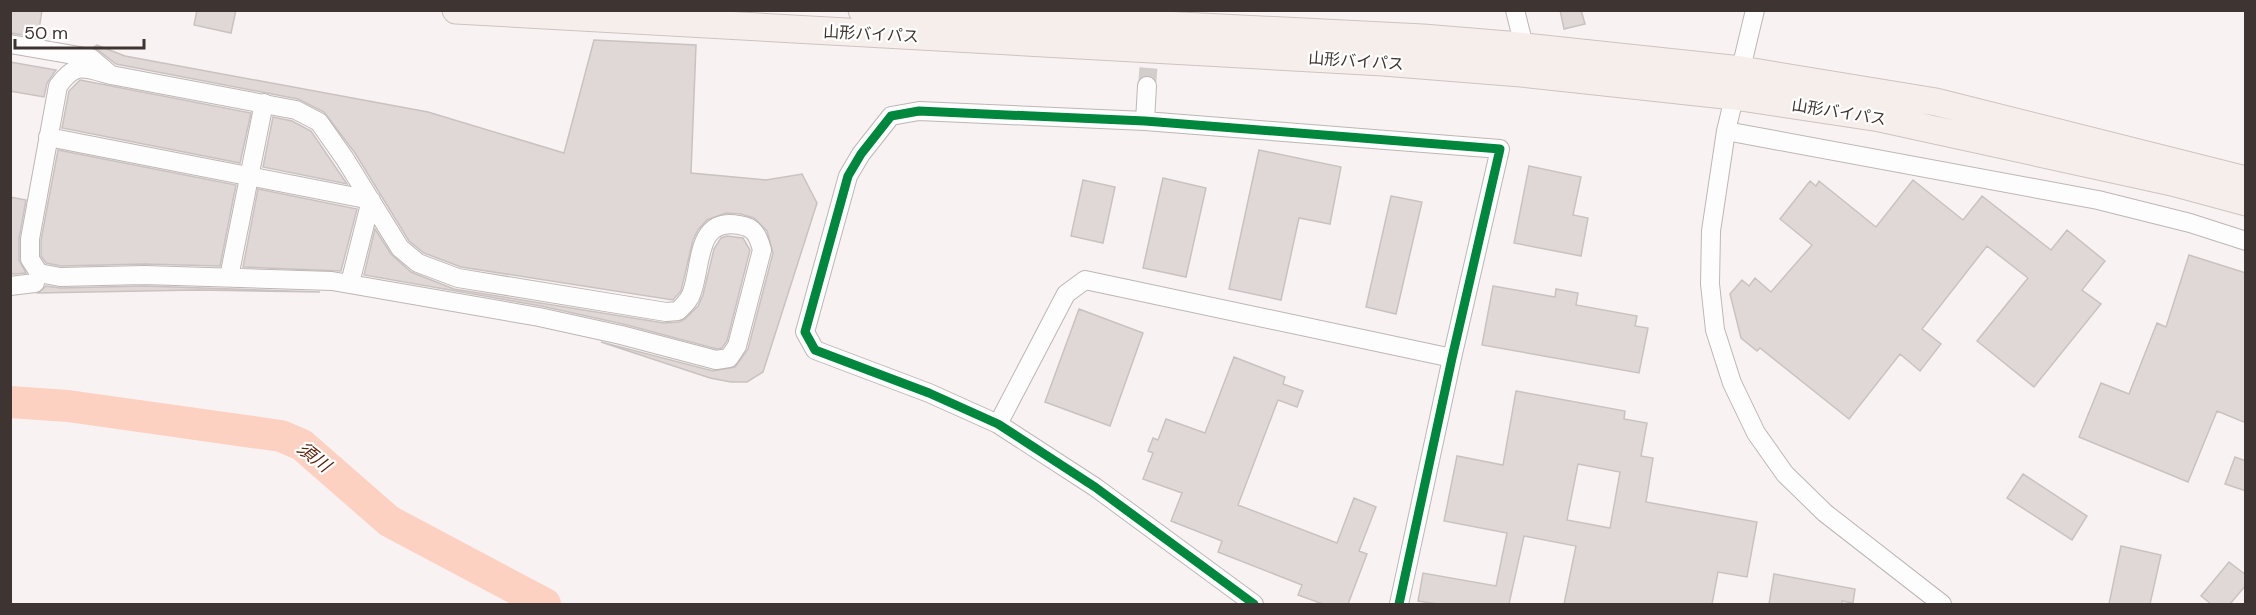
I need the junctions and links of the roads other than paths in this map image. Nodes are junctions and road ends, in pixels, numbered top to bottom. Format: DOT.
graph roads {
  1 [pos="456,10"];
  2 [pos="862,10"];
  3 [pos="1515,10"];
  4 [pos="1755,10"];
  5 [pos="10,44"];
  6 [pos="1524,46"];
  7 [pos="1740,70"];
  8 [pos="111,75"];
  9 [pos="1147,86"];
  10 [pos="1734,96"];
  11 [pos="264,103"];
  12 [pos="1144,122"];
  13 [pos="1726,131"];
  14 [pos="48,137"];
  15 [pos="249,176"];
  16 [pos="2246,180"];
  17 [pos="371,200"];
  18 [pos="2246,202"];
  19 [pos="2246,241"];
  20 [pos="229,277"];
  21 [pos="35,283"];
  22 [pos="350,284"];
  23 [pos="10,286"];
  24 [pos="1452,358"];
  25 [pos="998,424"];
  26 [pos="1254,604"];
  27 [pos="1399,604"];
  28 [pos="1942,604"];
  1 -- 10 [label="highway, 山形バイパス"];
  2 -- 6 [label="highway, 山形バイパス"];
  3 -- 6 [label="street"];
  4 -- 7 [label="street"];
  5 -- 8 [label="street"];
  6 -- 7 [label="highway, 山形バイパス"];
  7 -- 10 [label="street"];
  7 -- 16 [label="highway, 山形バイパス"];
  8 -- 11 [label="street"];
  8 -- 14 [label="street"];
  9 -- 12 [label="street"];
  10 -- 13 [label="street"];
  10 -- 18 [label="highway, 山形バイパス"];
  11 -- 15 [label="street"];
  11 -- 17 [label="street"];
  12 -- 24 [label="street"];
  12 -- 25 [label="street"];
  13 -- 19 [label="street"];
  13 -- 28 [label="street"];
  14 -- 15 [label="street"];
  14 -- 20 [label="street"];
  15 -- 17 [label="street"];
  15 -- 20 [label="street"];
  17 -- 22 [label="street"];
  17 -- 22 [label="street"];
  20 -- 22 [label="street"];
  21 -- 23 [label="street"];
  24 -- 25 [label="street"];
  24 -- 27 [label="street"];
  25 -- 26 [label="street"];
}
